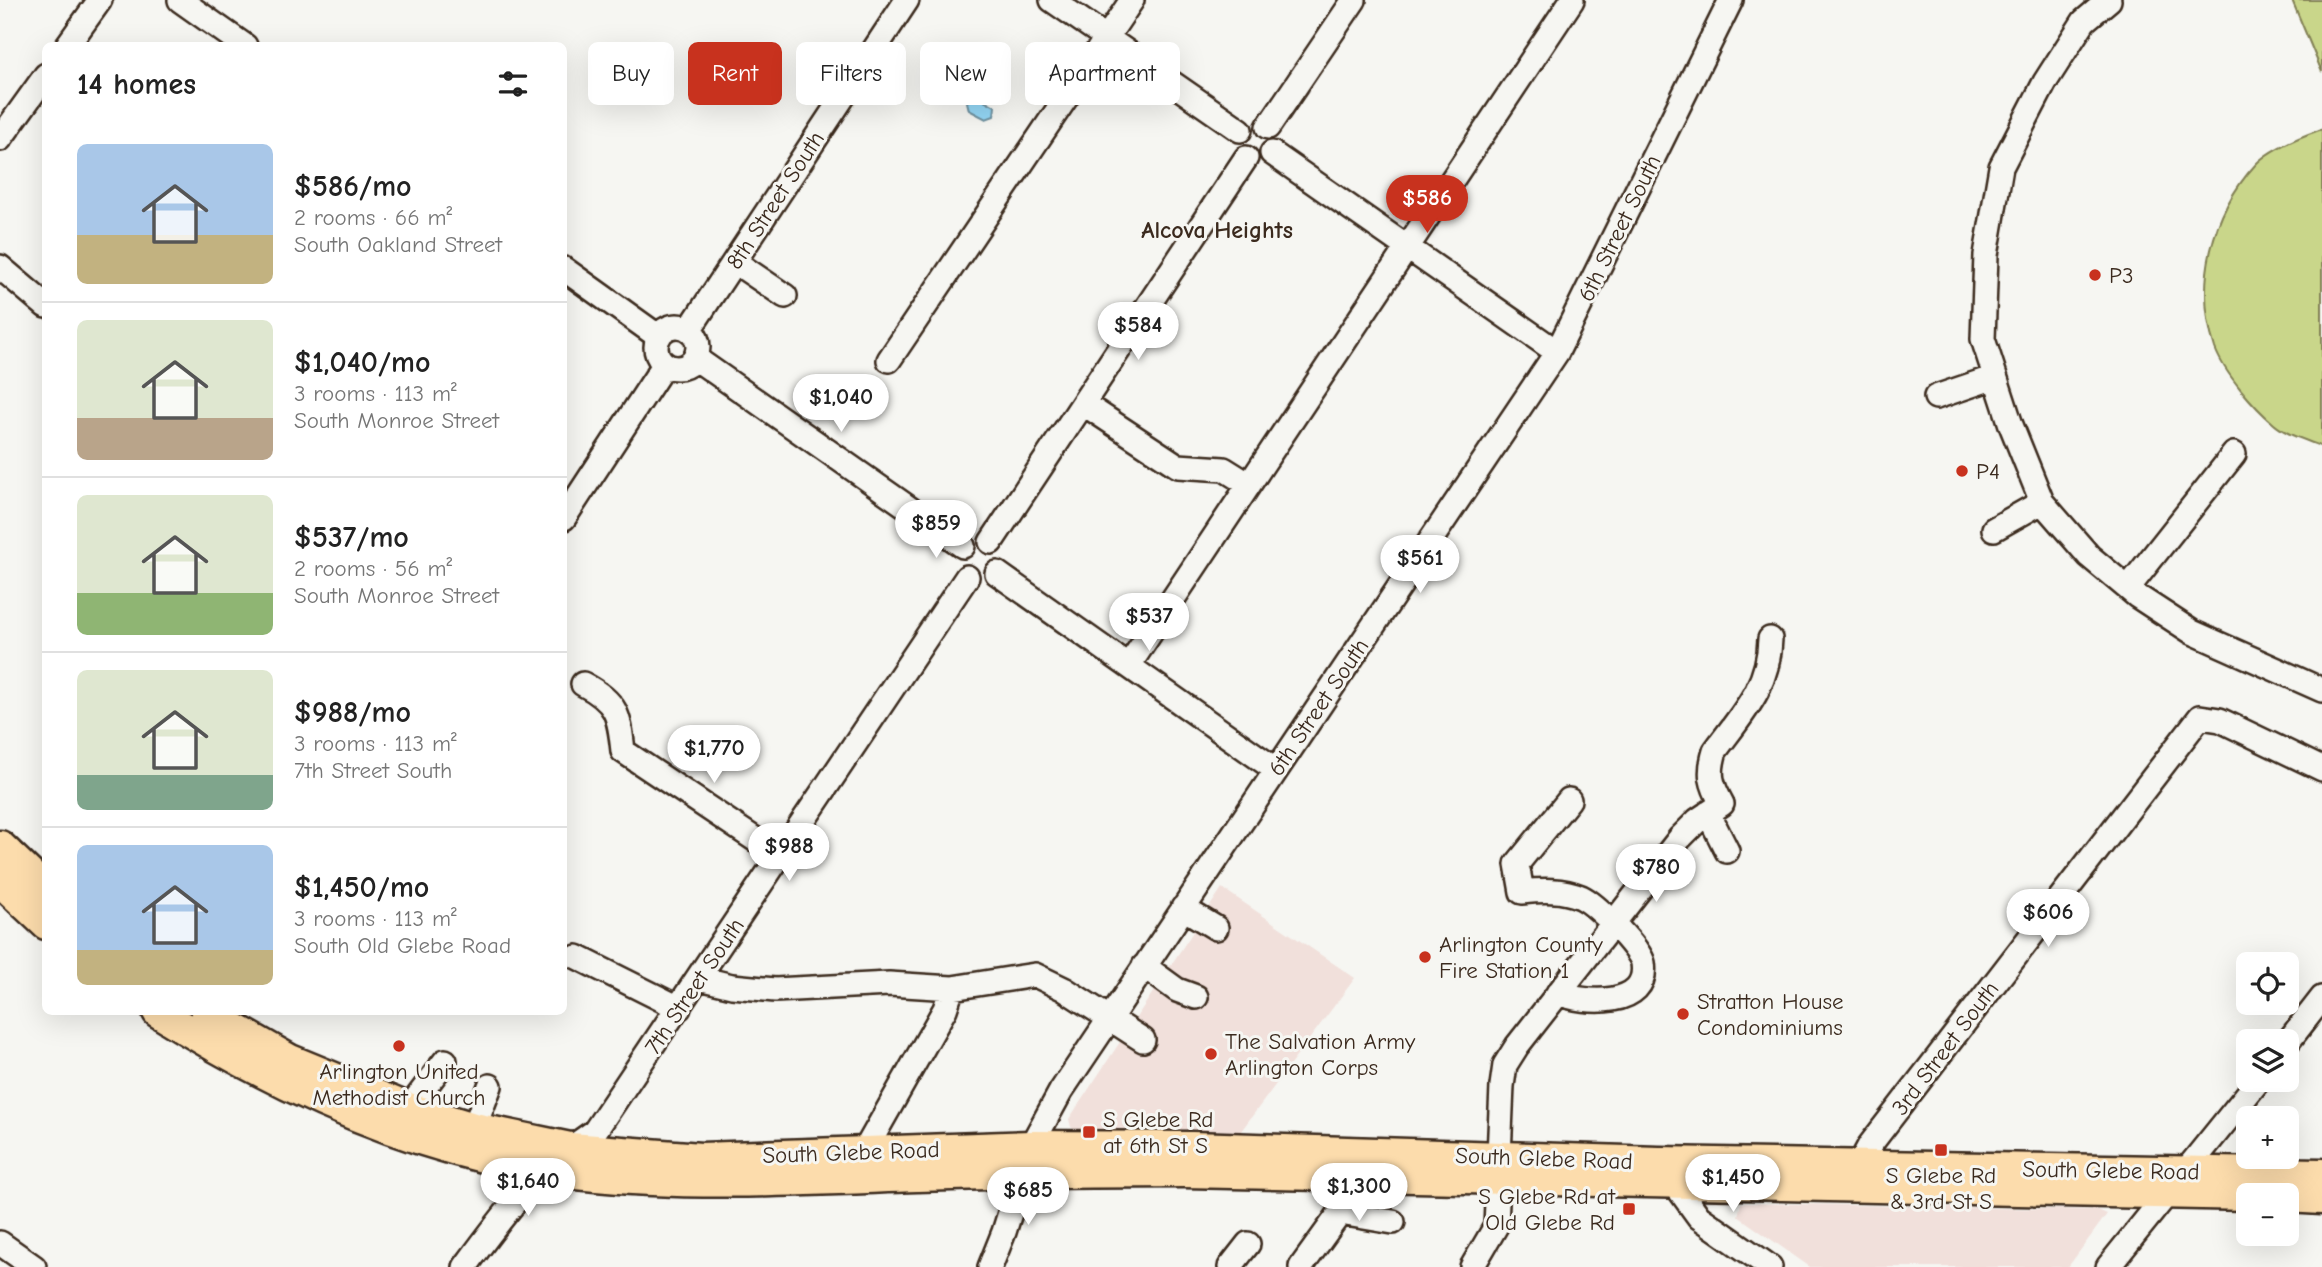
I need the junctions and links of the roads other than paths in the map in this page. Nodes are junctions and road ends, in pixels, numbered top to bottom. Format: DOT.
graph roads {
  1 [pos="100,0"];
  2 [pos="180,0"];
  3 [pos="907,0"];
  4 [pos="1052,0"];
  5 [pos="1132,0"];
  6 [pos="1354,0"];
  7 [pos="1572,0"];
  8 [pos="1731,0"];
  9 [pos="2109,0"];
  10 [pos="1107,38"];
  11 [pos="70,42"];
  12 [pos="239,42"];
  13 [pos="42,81"];
  14 [pos="1268,127"];
  15 [pos="1240,130"];
  16 [pos="0,139"];
  17 [pos="1272,153"];
  18 [pos="1246,158"];
  19 [pos="1407,247"];
  20 [pos="734,262"];
  21 [pos="0,267"];
  22 [pos="567,271"];
  23 [pos="785,296"];
  24 [pos="42,303"];
  25 [pos="689,330"];
  26 [pos="659,337"];
  27 [pos="1557,352"];
  28 [pos="695,358"];
  29 [pos="889,360"];
  30 [pos="664,365"];
  31 [pos="1996,377"];
  32 [pos="1937,397"];
  33 [pos="1084,404"];
  34 [pos="2234,454"];
  35 [pos="1248,484"];
  36 [pos="2042,502"];
  37 [pos="567,513"];
  38 [pos="1993,529"];
  39 [pos="990,542"];
  40 [pos="963,546"];
  41 [pos="997,573"];
  42 [pos="967,577"];
  43 [pos="2128,588"];
  44 [pos="1770,639"];
  45 [pos="1129,665"];
  46 [pos="583,684"];
  47 [pos="2322,690"];
  48 [pos="2322,769"];
  49 [pos="1276,770"];
  50 [pos="1569,800"];
  51 [pos="1708,813"];
  52 [pos="0,846"];
  53 [pos="1727,851"];
  54 [pos="780,856"];
  55 [pos="0,881"];
  56 [pos="42,886"];
  57 [pos="1183,908"];
  58 [pos="42,920"];
  59 [pos="1612,925"];
  60 [pos="1216,928"];
  61 [pos="577,957"];
  62 [pos="1144,967"];
  63 [pos="699,978"];
  64 [pos="952,988"];
  65 [pos="1558,993"];
  66 [pos="1196,998"];
  67 [pos="2322,998"];
  68 [pos="679,1007"];
  69 [pos="175,1015"];
  70 [pos="1108,1020"];
  71 [pos="220,1023"];
  72 [pos="2298,1029"];
  73 [pos="1143,1040"];
  74 [pos="445,1061"];
  75 [pos="490,1086"];
  76 [pos="2249,1092"];
  77 [pos="402,1119"];
  78 [pos="474,1128"];
  79 [pos="570,1148"];
  80 [pos="864,1152"];
  81 [pos="1026,1159"];
  82 [pos="1348,1163"];
  83 [pos="544,1168"];
  84 [pos="1498,1168"];
  85 [pos="2322,1174"];
  86 [pos="1861,1176"];
  87 [pos="2178,1182"];
  88 [pos="1675,1184"];
  89 [pos="2236,1193"];
  90 [pos="2299,1198"];
  91 [pos="2322,1199"];
  92 [pos="1340,1213"];
  93 [pos="1393,1222"];
  94 [pos="0,1243"];
  95 [pos="1248,1244"];
  96 [pos="34,1267"];
  97 [pos="465,1267"];
  98 [pos="990,1267"];
  99 [pos="1230,1267"];
  100 [pos="1301,1267"];
  101 [pos="1472,1267"];
  102 [pos="1770,1267"];
  103 [pos="2108,1267"];
  1 -- 11 [label="street"];
  2 -- 12 [label="street"];
  3 -- 20 [label="street, 8th Street South"];
  4 -- 10 [label="street"];
  5 -- 10 [label="street"];
  6 -- 14 [label="street"];
  7 -- 19 [label="street"];
  8 -- 27 [label="street, 6th Street South"];
  9 -- 31 [label="street"];
  10 -- 15 [label="street"];
  10 -- 29 [label="street"];
  13 -- 16 [label="street"];
  14 -- 15 [label="street"];
  14 -- 17 [label="street"];
  15 -- 18 [label="street"];
  17 -- 18 [label="street"];
  17 -- 19 [label="street"];
  18 -- 33 [label="street"];
  19 -- 27 [label="street"];
  19 -- 35 [label="street"];
  20 -- 23 [label="street"];
  20 -- 25 [label="street, 8th Street South"];
  21 -- 24 [label="street"];
  22 -- 26 [label="street"];
  25 -- 26 [label="street"];
  25 -- 28 [label="street"];
  26 -- 30 [label="street"];
  27 -- 49 [label="street, 6th Street South"];
  28 -- 30 [label="street"];
  28 -- 40 [label="street"];
  30 -- 37 [label="street"];
  31 -- 32 [label="street"];
  31 -- 36 [label="street"];
  33 -- 35 [label="street"];
  33 -- 39 [label="street"];
  34 -- 43 [label="street"];
  35 -- 45 [label="street"];
  36 -- 38 [label="street"];
  36 -- 43 [label="street"];
  39 -- 40 [label="street"];
  39 -- 41 [label="street"];
  40 -- 42 [label="street"];
  41 -- 42 [label="street"];
  41 -- 45 [label="street"];
  42 -- 54 [label="street, 7th Street South"];
  43 -- 47 [label="street"];
  44 -- 51 [label="street"];
  45 -- 49 [label="street"];
  46 -- 54 [label="street"];
  48 -- 86 [label="street, 3rd Street South"];
  49 -- 57 [label="street, 6th Street South"];
  50 -- 59 [label="street"];
  51 -- 53 [label="street"];
  51 -- 59 [label="street"];
  52 -- 56 [label="main road"];
  54 -- 63 [label="street, 7th Street South"];
  55 -- 58 [label="main road"];
  57 -- 60 [label="street"];
  57 -- 62 [label="street, 6th Street South"];
  59 -- 65 [label="street"];
  59 -- 65 [label="street"];
  61 -- 68 [label="street"];
  62 -- 66 [label="street"];
  62 -- 70 [label="street, 6th Street South"];
  63 -- 64 [label="street"];
  63 -- 68 [label="street, 7th Street South"];
  64 -- 70 [label="street"];
  64 -- 80 [label="street"];
  65 -- 84 [label="street"];
  67 -- 72 [label="street"];
  68 -- 79 [label="street, 7th Street South"];
  69 -- 71 [label="main road, South Glebe Road"];
  70 -- 73 [label="street"];
  70 -- 81 [label="street, 6th Street South"];
  71 -- 77 [label="main road, South Glebe Road"];
  74 -- 77 [label="street"];
  75 -- 78 [label="street"];
  76 -- 87 [label="street"];
  77 -- 78 [label="main road, South Glebe Road"];
  77 -- 83 [label="main road, South Glebe Road"];
  78 -- 79 [label="main road, South Glebe Road"];
  79 -- 80 [label="main road, South Glebe Road"];
  79 -- 83 [label="street, 7th Street South"];
  80 -- 81 [label="main road, South Glebe Road"];
  81 -- 82 [label="main road, South Glebe Road"];
  81 -- 83 [label="main road, South Glebe Road"];
  81 -- 98 [label="street, 6th Street South"];
  82 -- 84 [label="main road, South Glebe Road"];
  82 -- 92 [label="street"];
  83 -- 97 [label="street, 7th Street South"];
  84 -- 86 [label="main road, South Glebe Road"];
  84 -- 88 [label="main road, South Glebe Road"];
  84 -- 101 [label="street"];
  85 -- 87 [label="main road, South Glebe Road"];
  86 -- 87 [label="main road, South Glebe Road"];
  86 -- 88 [label="main road, South Glebe Road"];
  87 -- 89 [label="main road, South Glebe Road"];
  87 -- 103 [label="street"];
  88 -- 102 [label="street"];
  90 -- 91 [label="main road"];
  92 -- 93 [label="street"];
  92 -- 100 [label="street"];
  94 -- 96 [label="street"];
  95 -- 99 [label="street"];
}
